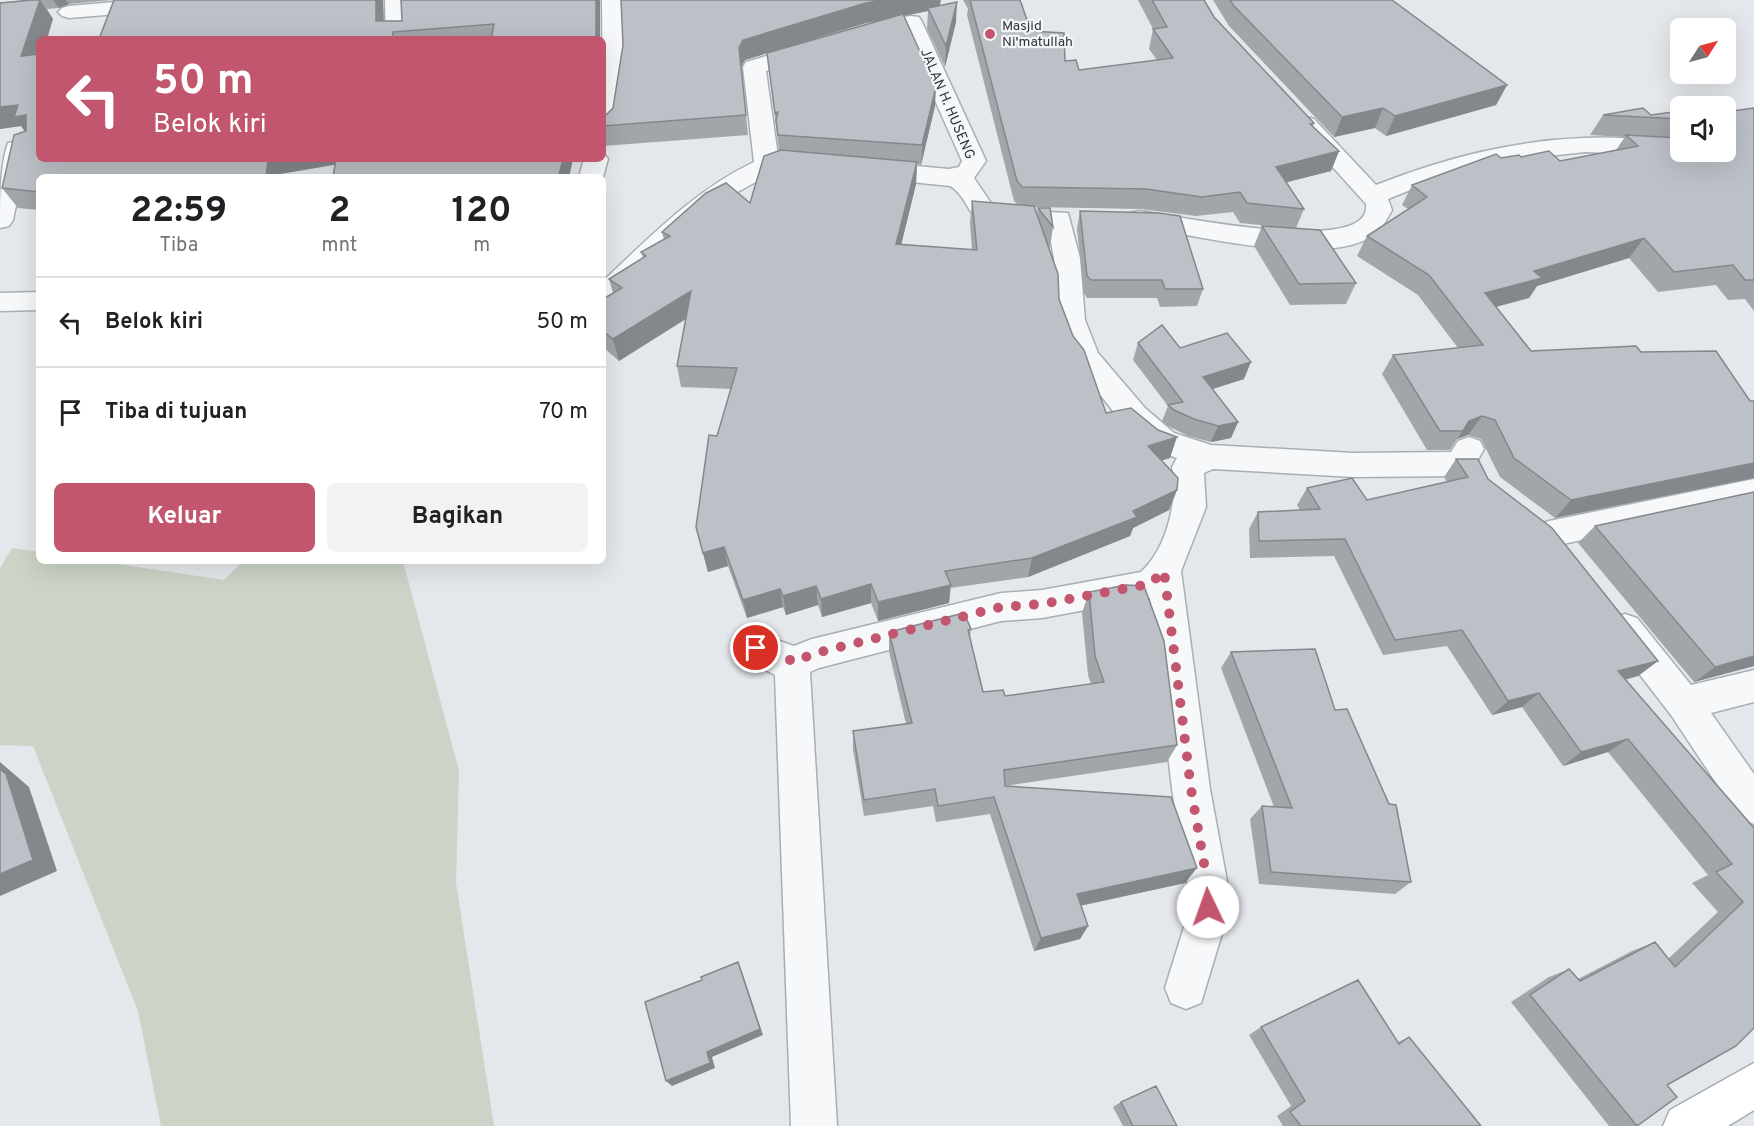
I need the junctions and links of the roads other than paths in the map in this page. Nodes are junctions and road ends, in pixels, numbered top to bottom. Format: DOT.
graph roads {
  1 [pos="215,0"];
  2 [pos="395,0"];
  3 [pos="612,0"];
  4 [pos="69,12"];
  5 [pos="886,28"];
  6 [pos="397,36"];
  7 [pos="831,45"];
  8 [pos="609,51"];
  9 [pos="606,89"];
  10 [pos="1291,108"];
  11 [pos="36,145"];
  12 [pos="1670,149"];
  13 [pos="767,166"];
  14 [pos="949,177"];
  15 [pos="1372,196"];
  16 [pos="1113,219"];
  17 [pos="0,220"];
  18 [pos="606,291"];
  19 [pos="36,301"];
  20 [pos="0,302"];
  21 [pos="1210,457"];
  22 [pos="1482,476"];
  23 [pos="1754,491"];
  24 [pos="1571,561"];
  25 [pos="1164,571"];
  26 [pos="1606,605"];
  27 [pos="1754,686"];
  28 [pos="1684,703"];
  29 [pos="1754,806"];
  30 [pos="1186,988"];
  31 [pos="1754,1085"];
  32 [pos="814,1126"];
  33 [pos="1686,1126"];
  1 -- 4 [label="street"];
  2 -- 6 [label="street"];
  3 -- 8 [label="street"];
  5 -- 14 [label="street, JALAN H. HUSENG"];
  7 -- 13 [label="street"];
  8 -- 9 [label="street"];
  10 -- 15 [label="street"];
  11 -- 17 [label="street"];
  12 -- 15 [label="street"];
  13 -- 14 [label="street, JALAN H. HUSENG"];
  13 -- 18 [label="street, JALAN H. HUSENG"];
  14 -- 21 [label="street"];
  15 -- 16 [label="street"];
  19 -- 20 [label="street"];
  21 -- 22 [label="street"];
  21 -- 25 [label="street"];
  23 -- 24 [label="street"];
  25 -- 30 [label="street"];
  25 -- 32 [label="street"];
  26 -- 28 [label="street"];
  27 -- 28 [label="street"];
  28 -- 29 [label="street"];
  31 -- 33 [label="main road"];
}
